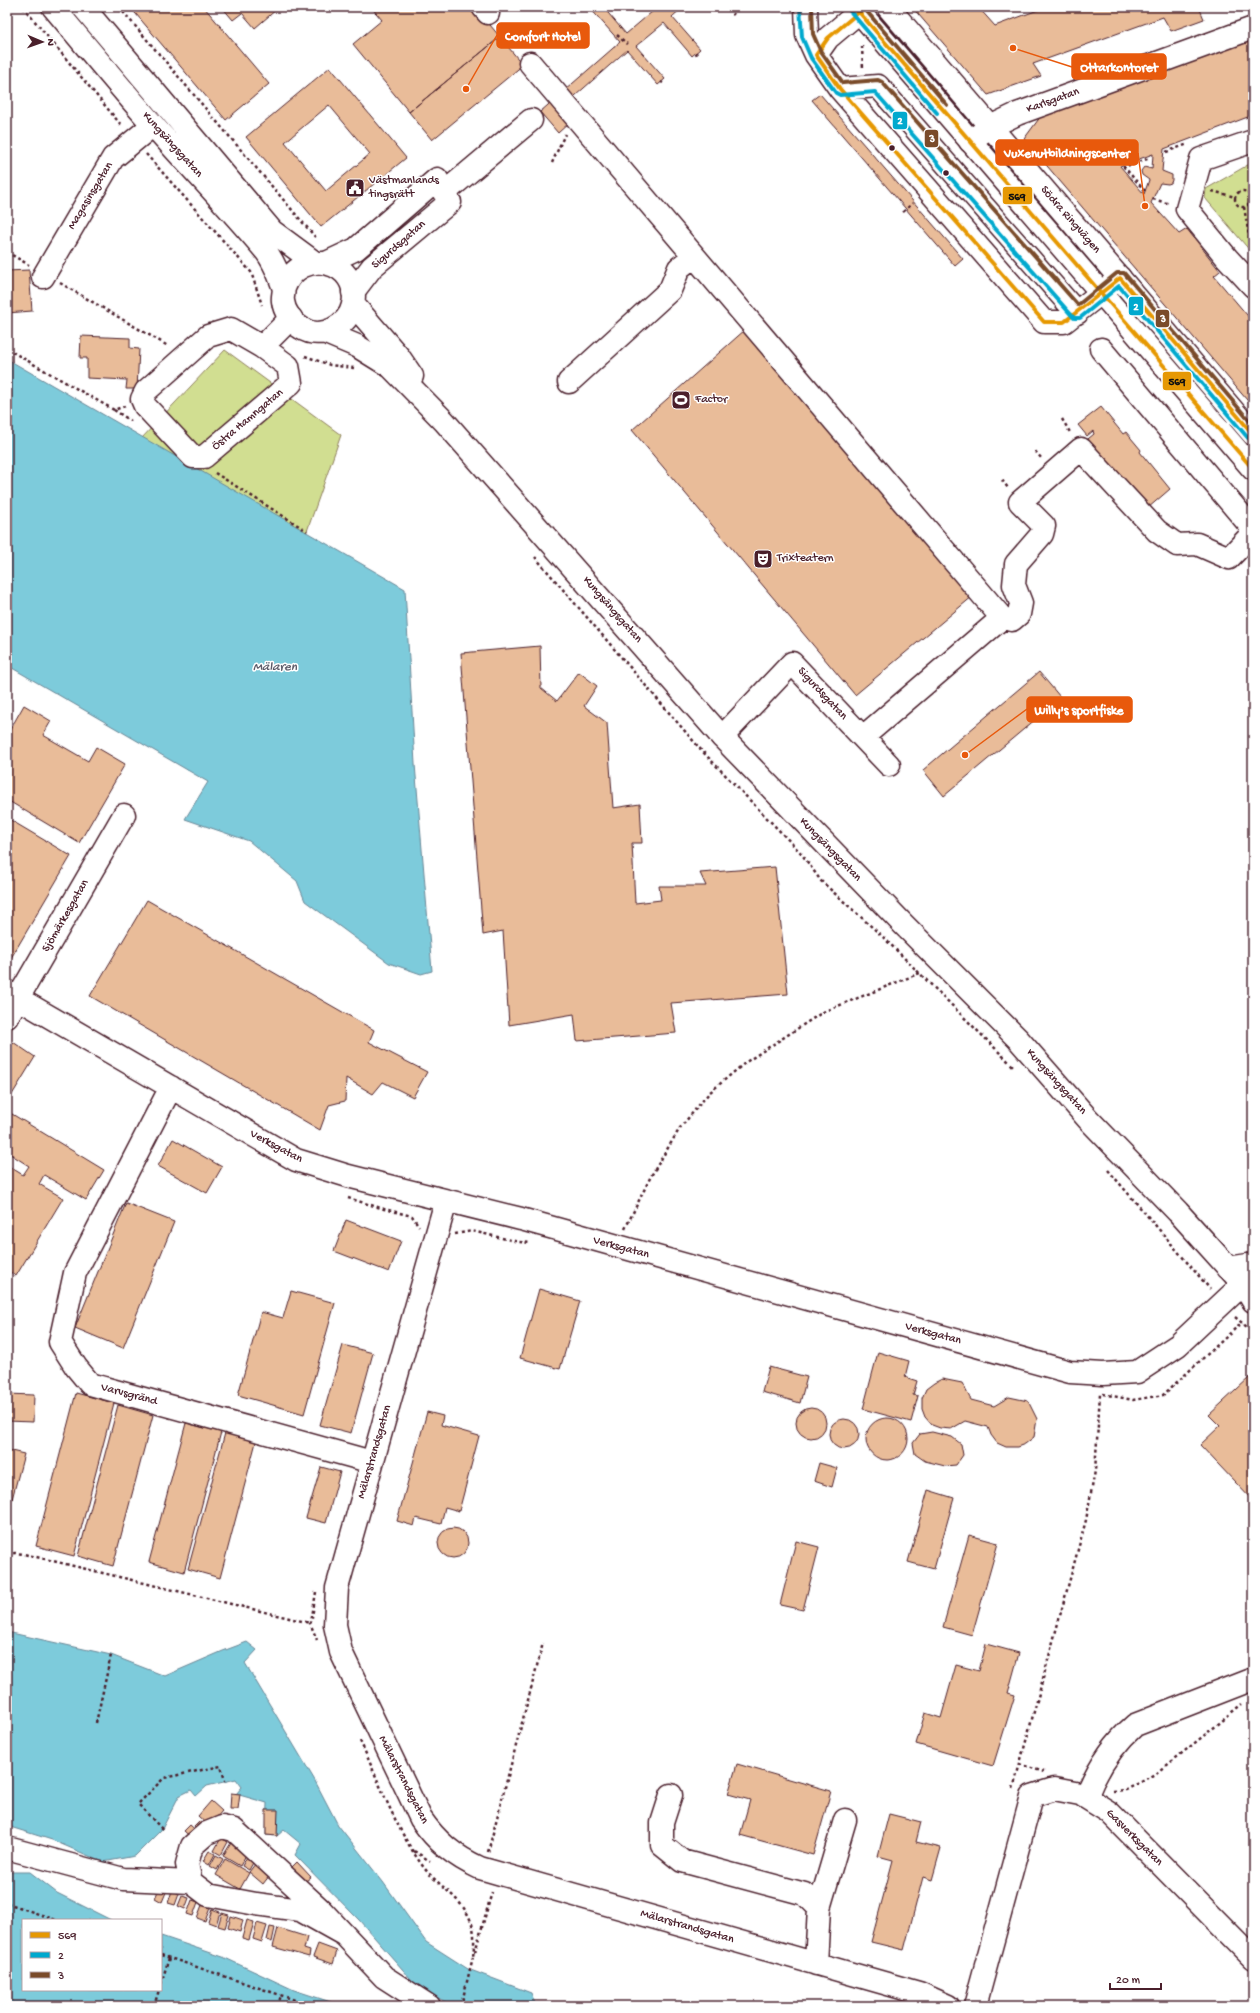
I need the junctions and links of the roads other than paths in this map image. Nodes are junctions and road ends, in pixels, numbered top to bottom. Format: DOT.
graph roads {
  1 [pos="53,7"];
  2 [pos="83,7"];
  3 [pos="806,7"];
  4 [pos="888,7"];
  5 [pos="857,10"];
  6 [pos="1253,28"];
  7 [pos="816,55"];
  8 [pos="530,63"];
  9 [pos="840,89"];
  10 [pos="531,120"];
  11 [pos="153,125"];
  12 [pos="990,127"];
  13 [pos="970,141"];
  14 [pos="1253,141"];
  15 [pos="443,192"];
  16 [pos="694,256"];
  17 [pos="320,263"];
  18 [pos="1120,278"];
  19 [pos="50,279"];
  20 [pos="1253,286"];
  21 [pos="284,288"];
  22 [pos="1102,294"];
  23 [pos="353,298"];
  24 [pos="1077,313"];
  25 [pos="324,332"];
  26 [pos="276,333"];
  27 [pos="1101,349"];
  28 [pos="569,382"];
  29 [pos="444,421"];
  30 [pos="1253,434"];
  31 [pos="1253,469"];
  32 [pos="1253,529"];
  33 [pos="1253,533"];
  34 [pos="1002,618"];
  35 [pos="722,737"];
  36 [pos="863,737"];
  37 [pos="889,765"];
  38 [pos="124,815"];
  39 [pos="12,995"];
  40 [pos="7,1017"];
  41 [pos="171,1087"];
  42 [pos="446,1201"];
  43 [pos="1251,1286"];
  44 [pos="372,1462"];
  45 [pos="1253,1679"];
  46 [pos="1088,1792"];
  47 [pos="671,1795"];
  48 [pos="845,1820"];
  49 [pos="7,1848"];
  50 [pos="191,1882"];
  51 [pos="819,1908"];
  52 [pos="343,1934"];
  53 [pos="1253,1958"];
  54 [pos="816,1964"];
  55 [pos="429,2006"];
  56 [pos="948,2006"];
  57 [pos="975,2006"];
  1 -- 11 [label="street, Kungsängsgatan"];
  2 -- 17 [label="street, Kungsängsgatan"];
  3 -- 7 [label="street"];
  4 -- 12 [label="street, Södra Ringvägen"];
  5 -- 7 [label="street"];
  5 -- 13 [label="street, Södra Ringvägen"];
  6 -- 12 [label="street, Karlsgatan"];
  7 -- 9 [label="street"];
  8 -- 16 [label="street"];
  9 -- 24 [label="street"];
  9 -- 24 [label="street"];
  10 -- 15 [label="street"];
  11 -- 19 [label="street, Magasinsgatan"];
  11 -- 21 [label="street, Kungsängsgatan"];
  12 -- 13 [label="street, Karlsgatan"];
  12 -- 18 [label="street, Södra Ringvägen"];
  13 -- 22 [label="street, Södra Ringvägen"];
  14 -- 20 [label="street"];
  15 -- 17 [label="street"];
  15 -- 23 [label="street, Sigurdsgatan"];
  16 -- 28 [label="street"];
  16 -- 34 [label="street"];
  17 -- 21 [label="street"];
  17 -- 23 [label="street, Kungsängsgatan"];
  18 -- 22 [label="street"];
  18 -- 30 [label="street, Södra Ringvägen"];
  21 -- 26 [label="street"];
  22 -- 24 [label="street"];
  22 -- 31 [label="street, Södra Ringvägen"];
  23 -- 25 [label="street, Sigurdsgatan"];
  23 -- 29 [label="street, Kungsängsgatan"];
  25 -- 26 [label="street, Kungsängsgatan"];
  25 -- 29 [label="street, Kungsängsgatan"];
  26 -- 26 [label="street, Östra Hamngatan"];
  27 -- 32 [label="street"];
  29 -- 35 [label="street, Kungsängsgatan"];
  33 -- 34 [label="street"];
  34 -- 36 [label="street"];
  35 -- 36 [label="street, Sigurdsgatan"];
  35 -- 43 [label="street, Kungsängsgatan"];
  36 -- 37 [label="street, Sigurdsgatan"];
  38 -- 39 [label="street, Sjömärkesgatan"];
  39 -- 40 [label="street, Sjömärkesgatan"];
  39 -- 41 [label="street, Verksgatan"];
  41 -- 42 [label="street, Verksgatan"];
  41 -- 44 [label="street, Varvsgränd"];
  42 -- 43 [label="street, Verksgatan"];
  42 -- 44 [label="street, Mälarstrandsgatan"];
  44 -- 54 [label="street, Mälarstrandsgatan"];
  45 -- 46 [label="street"];
  46 -- 53 [label="street, Gasverksgatan"];
  46 -- 57 [label="street, Gasverksgatan"];
  47 -- 51 [label="street"];
  48 -- 51 [label="street"];
  49 -- 50 [label="street"];
  50 -- 52 [label="street"];
  50 -- 52 [label="street"];
  51 -- 54 [label="street"];
  52 -- 55 [label="street"];
  54 -- 56 [label="street, Mälarstrandsgatan"];
}
